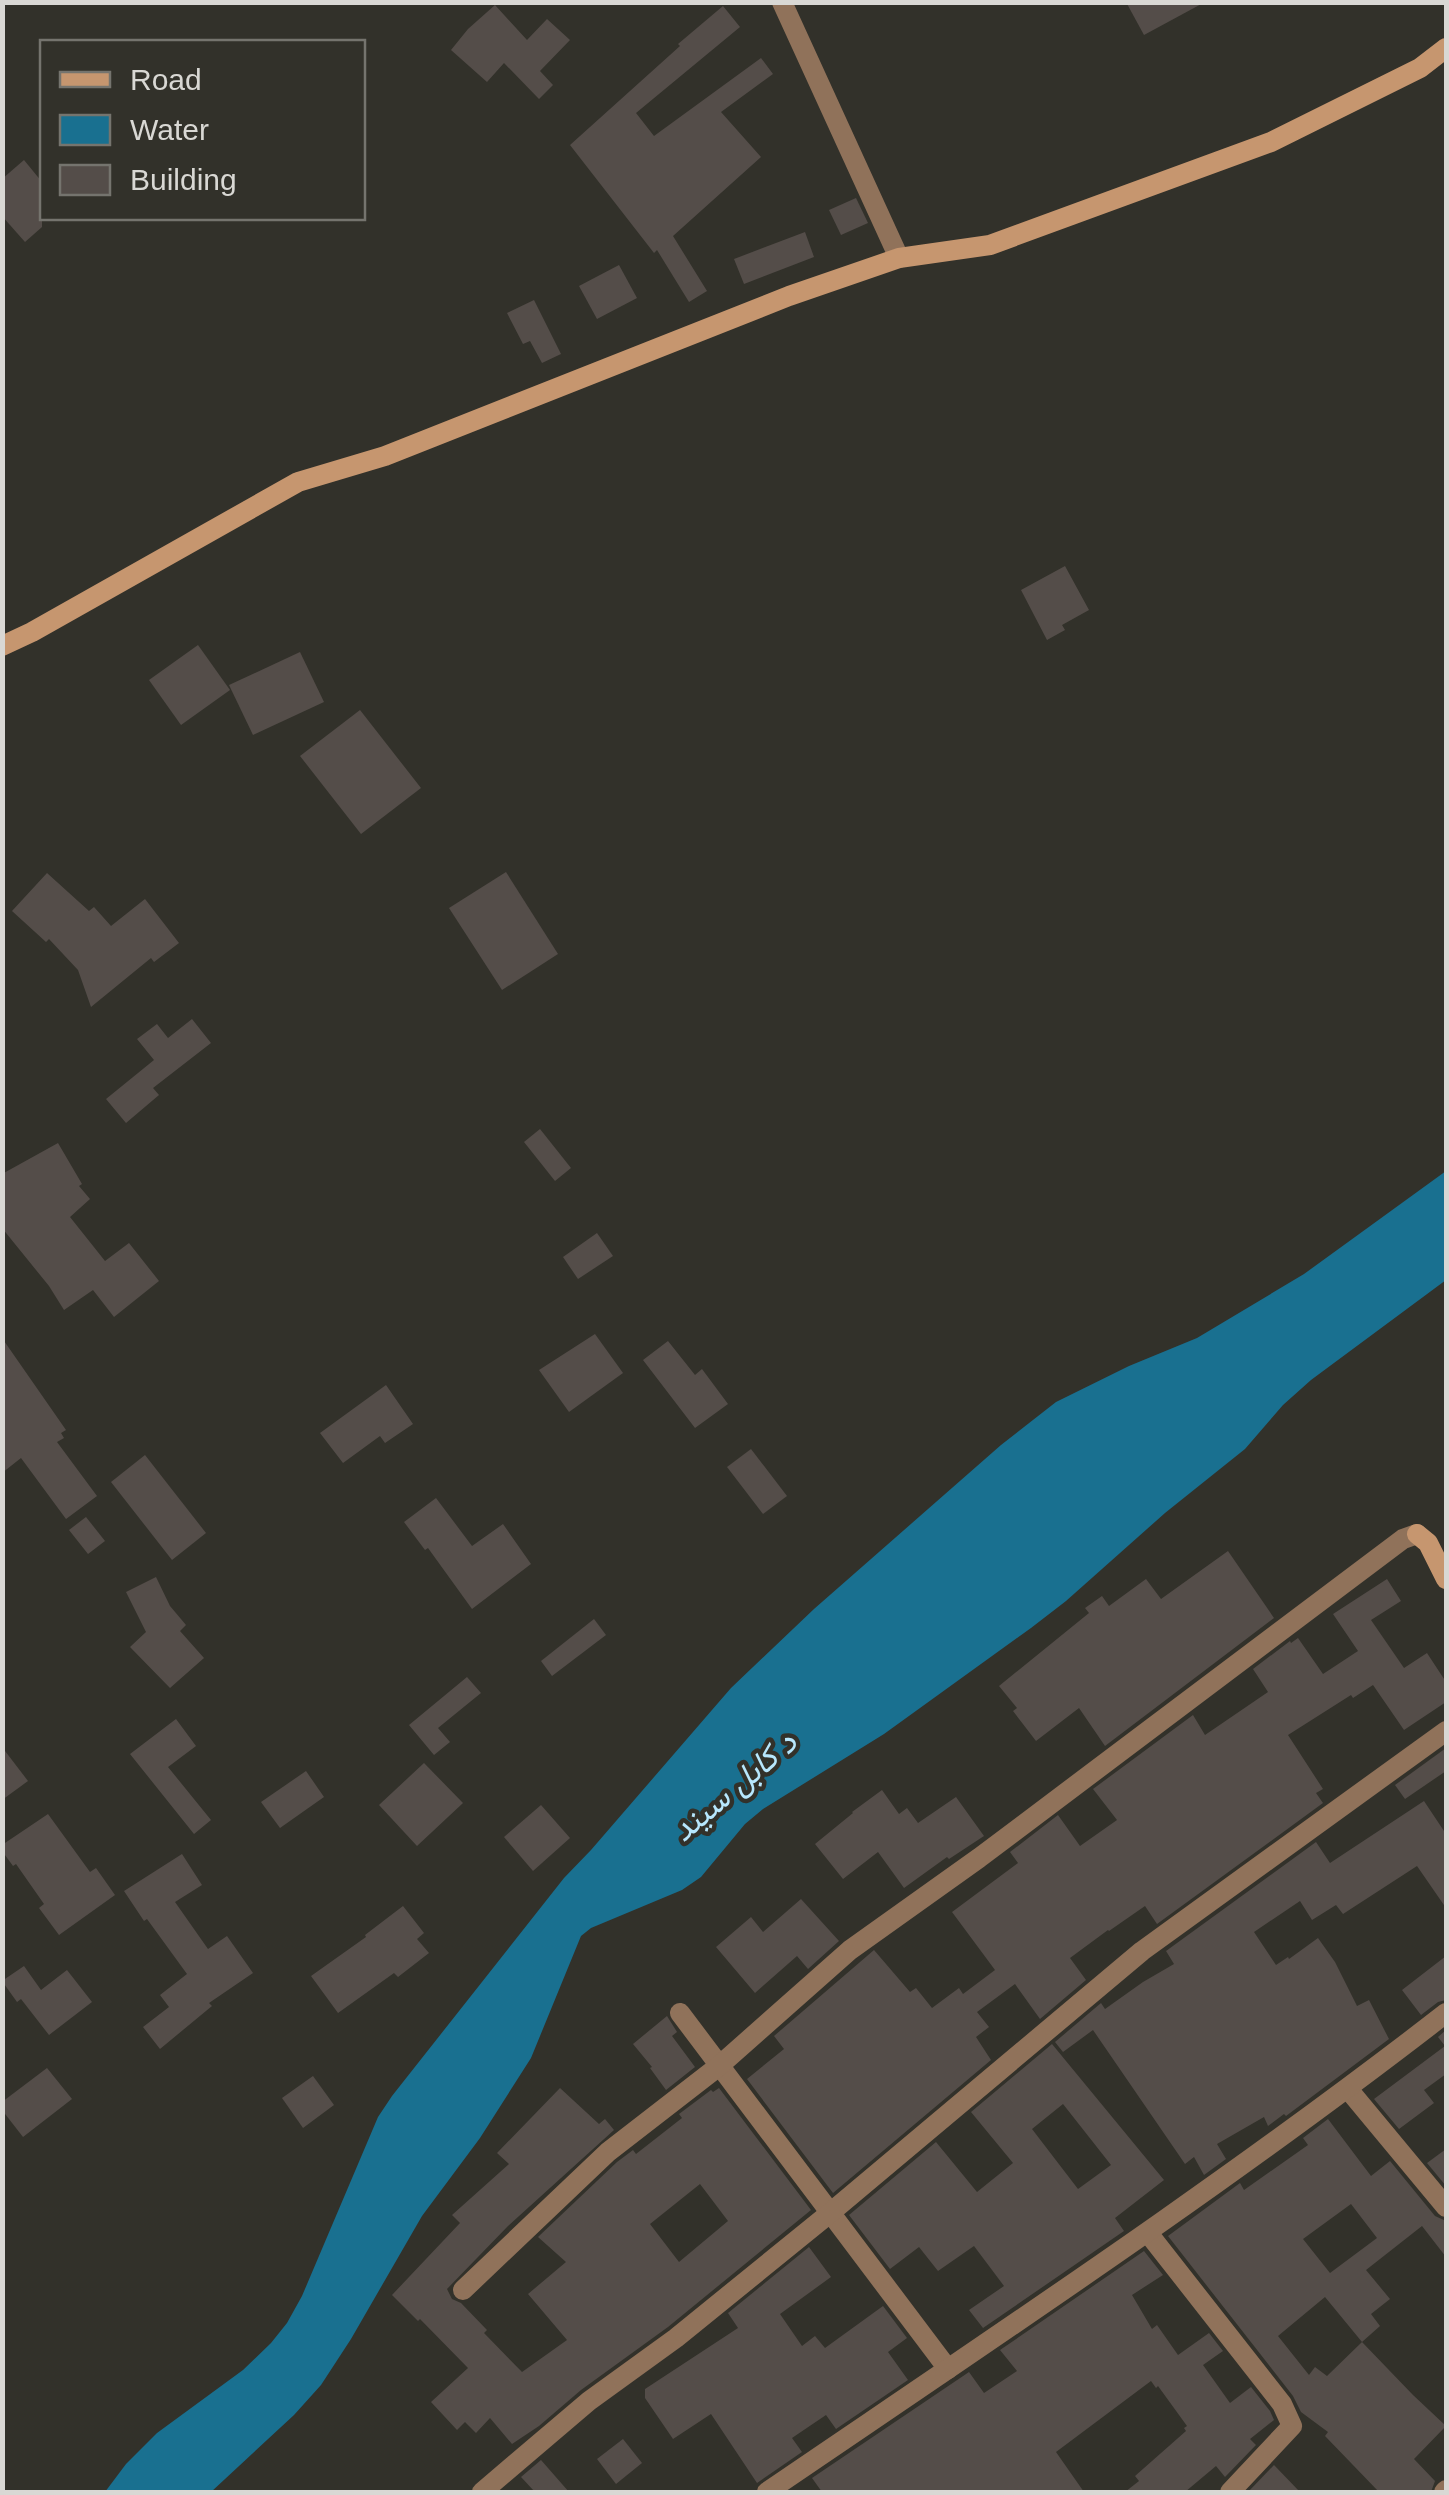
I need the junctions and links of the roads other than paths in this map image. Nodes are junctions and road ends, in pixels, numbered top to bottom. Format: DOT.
graph roads {
  1 [pos="782,2"];
  2 [pos="1446,48"];
  3 [pos="899,258"];
  4 [pos="2,646"];
  5 [pos="1446,1579"];
  6 [pos="1446,1731"];
  7 [pos="1446,2013"];
  8 [pos="680,2014"];
  9 [pos="719,2066"];
  10 [pos="1348,2089"];
  11 [pos="1446,2207"];
  12 [pos="830,2213"];
  13 [pos="1148,2233"];
  14 [pos="463,2290"];
  15 [pos="948,2369"];
  16 [pos="482,2492"];
  17 [pos="767,2492"];
  18 [pos="1230,2492"];
  1 -- 3 [label="street"];
  2 -- 3 [label="street"];
  3 -- 4 [label="street"];
  5 -- 9 [label="street"];
  6 -- 12 [label="street"];
  7 -- 10 [label="street"];
  8 -- 9 [label="street"];
  9 -- 12 [label="street"];
  9 -- 14 [label="street"];
  10 -- 11 [label="street"];
  10 -- 13 [label="street"];
  12 -- 15 [label="street"];
  12 -- 16 [label="street"];
  13 -- 15 [label="street"];
  13 -- 18 [label="street"];
  15 -- 17 [label="street"];
}
